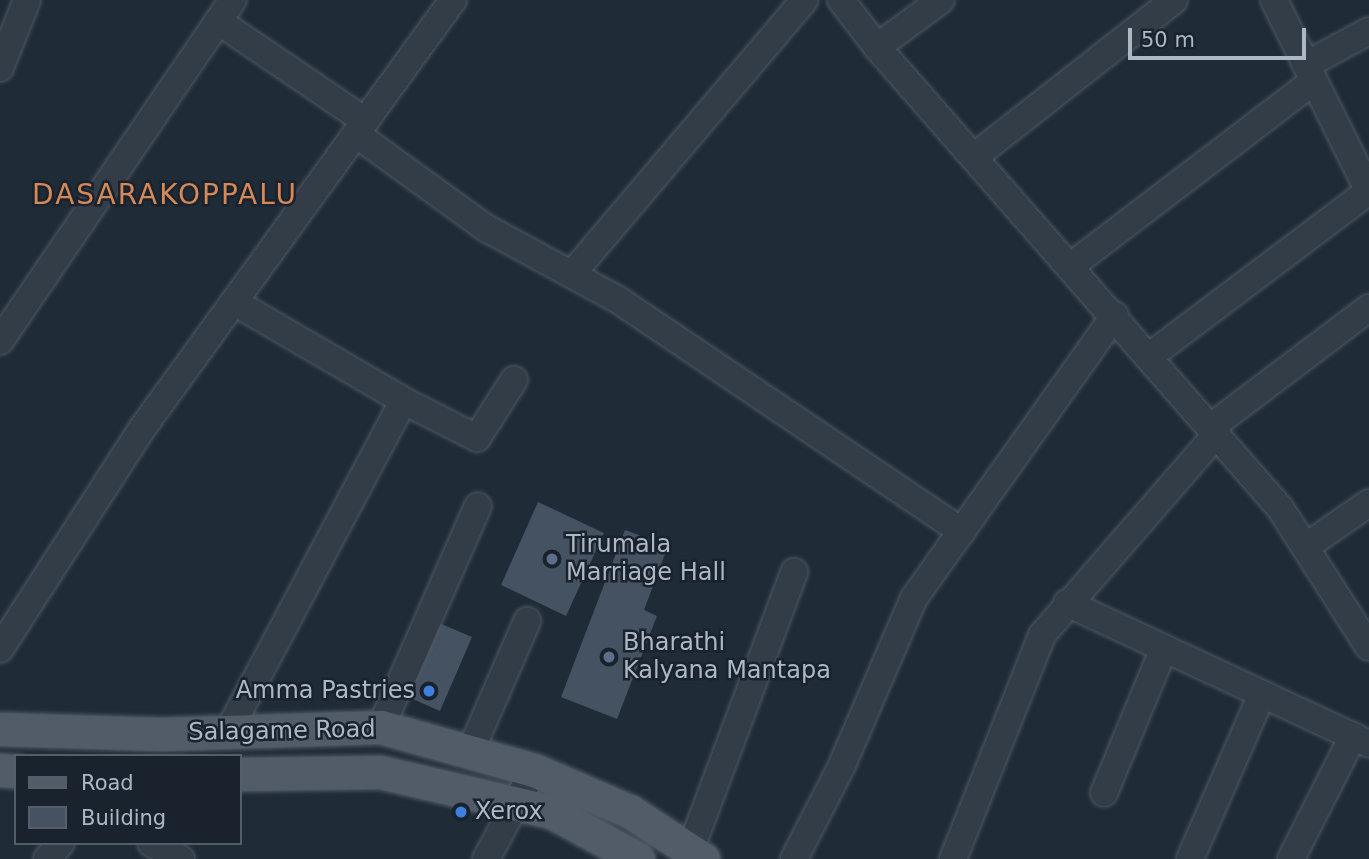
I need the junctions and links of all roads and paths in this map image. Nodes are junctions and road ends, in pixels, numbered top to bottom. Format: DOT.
graph roads {
  1 [pos="27,0"];
  2 [pos="453,0"];
  3 [pos="804,0"];
  4 [pos="841,0"];
  5 [pos="941,0"];
  6 [pos="1174,0"];
  7 [pos="1274,0"];
  8 [pos="225,10"];
  9 [pos="1369,31"];
  10 [pos="877,47"];
  11 [pos="0,68"];
  12 [pos="1310,73"];
  13 [pos="361,128"];
  14 [pos="974,157"];
  15 [pos="1369,191"];
  16 [pos="1071,266"];
  17 [pos="572,274"];
  18 [pos="234,302"];
  19 [pos="1369,308"];
  20 [pos="1115,315"];
  21 [pos="0,341"];
  22 [pos="1150,356"];
  23 [pos="514,380"];
  24 [pos="402,400"];
  25 [pos="1214,431"];
  26 [pos="1369,503"];
  27 [pos="478,506"];
  28 [pos="961,532"];
  29 [pos="1308,545"];
  30 [pos="794,572"];
  31 [pos="1067,603"];
  32 [pos="527,621"];
  33 [pos="1369,647"];
  34 [pos="1164,648"];
  35 [pos="0,649"];
  36 [pos="1262,694"];
  37 [pos="381,727"];
  38 [pos="0,729"];
  39 [pos="228,732"];
  40 [pos="1361,740"];
  41 [pos="471,750"];
  42 [pos="534,770"];
  43 [pos="242,774"];
  44 [pos="1104,793"];
  45 [pos="517,806"];
  46 [pos="59,845"];
  47 [pos="155,845"];
  48 [pos="697,853"];
  49 [pos="47,859"];
  50 [pos="181,859"];
  51 [pos="486,859"];
  52 [pos="638,859"];
  53 [pos="794,859"];
  54 [pos="953,859"];
  55 [pos="1190,859"];
  56 [pos="1291,859"];
  1 -- 11 [label="street"];
  2 -- 13 [label="street"];
  3 -- 17 [label="street"];
  4 -- 10 [label="street"];
  5 -- 10 [label="street"];
  6 -- 14 [label="street"];
  7 -- 12 [label="street"];
  8 -- 13 [label="street"];
  8 -- 21 [label="street"];
  9 -- 12 [label="street"];
  10 -- 14 [label="street"];
  12 -- 15 [label="street"];
  12 -- 16 [label="street"];
  13 -- 17 [label="street"];
  13 -- 18 [label="street"];
  14 -- 16 [label="street"];
  15 -- 22 [label="street"];
  16 -- 20 [label="street"];
  17 -- 28 [label="street"];
  18 -- 24 [label="street"];
  18 -- 35 [label="street"];
  19 -- 25 [label="street"];
  20 -- 22 [label="street"];
  20 -- 28 [label="street"];
  22 -- 25 [label="street"];
  23 -- 24 [label="street"];
  24 -- 39 [label="street"];
  25 -- 29 [label="street"];
  25 -- 31 [label="street"];
  26 -- 29 [label="street"];
  27 -- 37 [label="street"];
  28 -- 53 [label="street"];
  29 -- 33 [label="street"];
  30 -- 48 [label="street"];
  31 -- 34 [label="street"];
  31 -- 54 [label="street"];
  32 -- 41 [label="street"];
  34 -- 36 [label="street"];
  34 -- 44 [label="street"];
  36 -- 40 [label="street"];
  36 -- 55 [label="street"];
  37 -- 39 [label="main road, Salagame Road"];
  37 -- 41 [label="main road, Salagame Road"];
  38 -- 39 [label="main road, Salagame Road"];
  40 -- 56 [label="street"];
  41 -- 42 [label="main road, Salagame Road"];
  42 -- 45 [label="street"];
  42 -- 48 [label="main road, Salagame Road"];
  43 -- 45 [label="main road"];
  45 -- 51 [label="street"];
  45 -- 52 [label="main road"];
  46 -- 49 [label="street"];
  47 -- 50 [label="street"];
}
